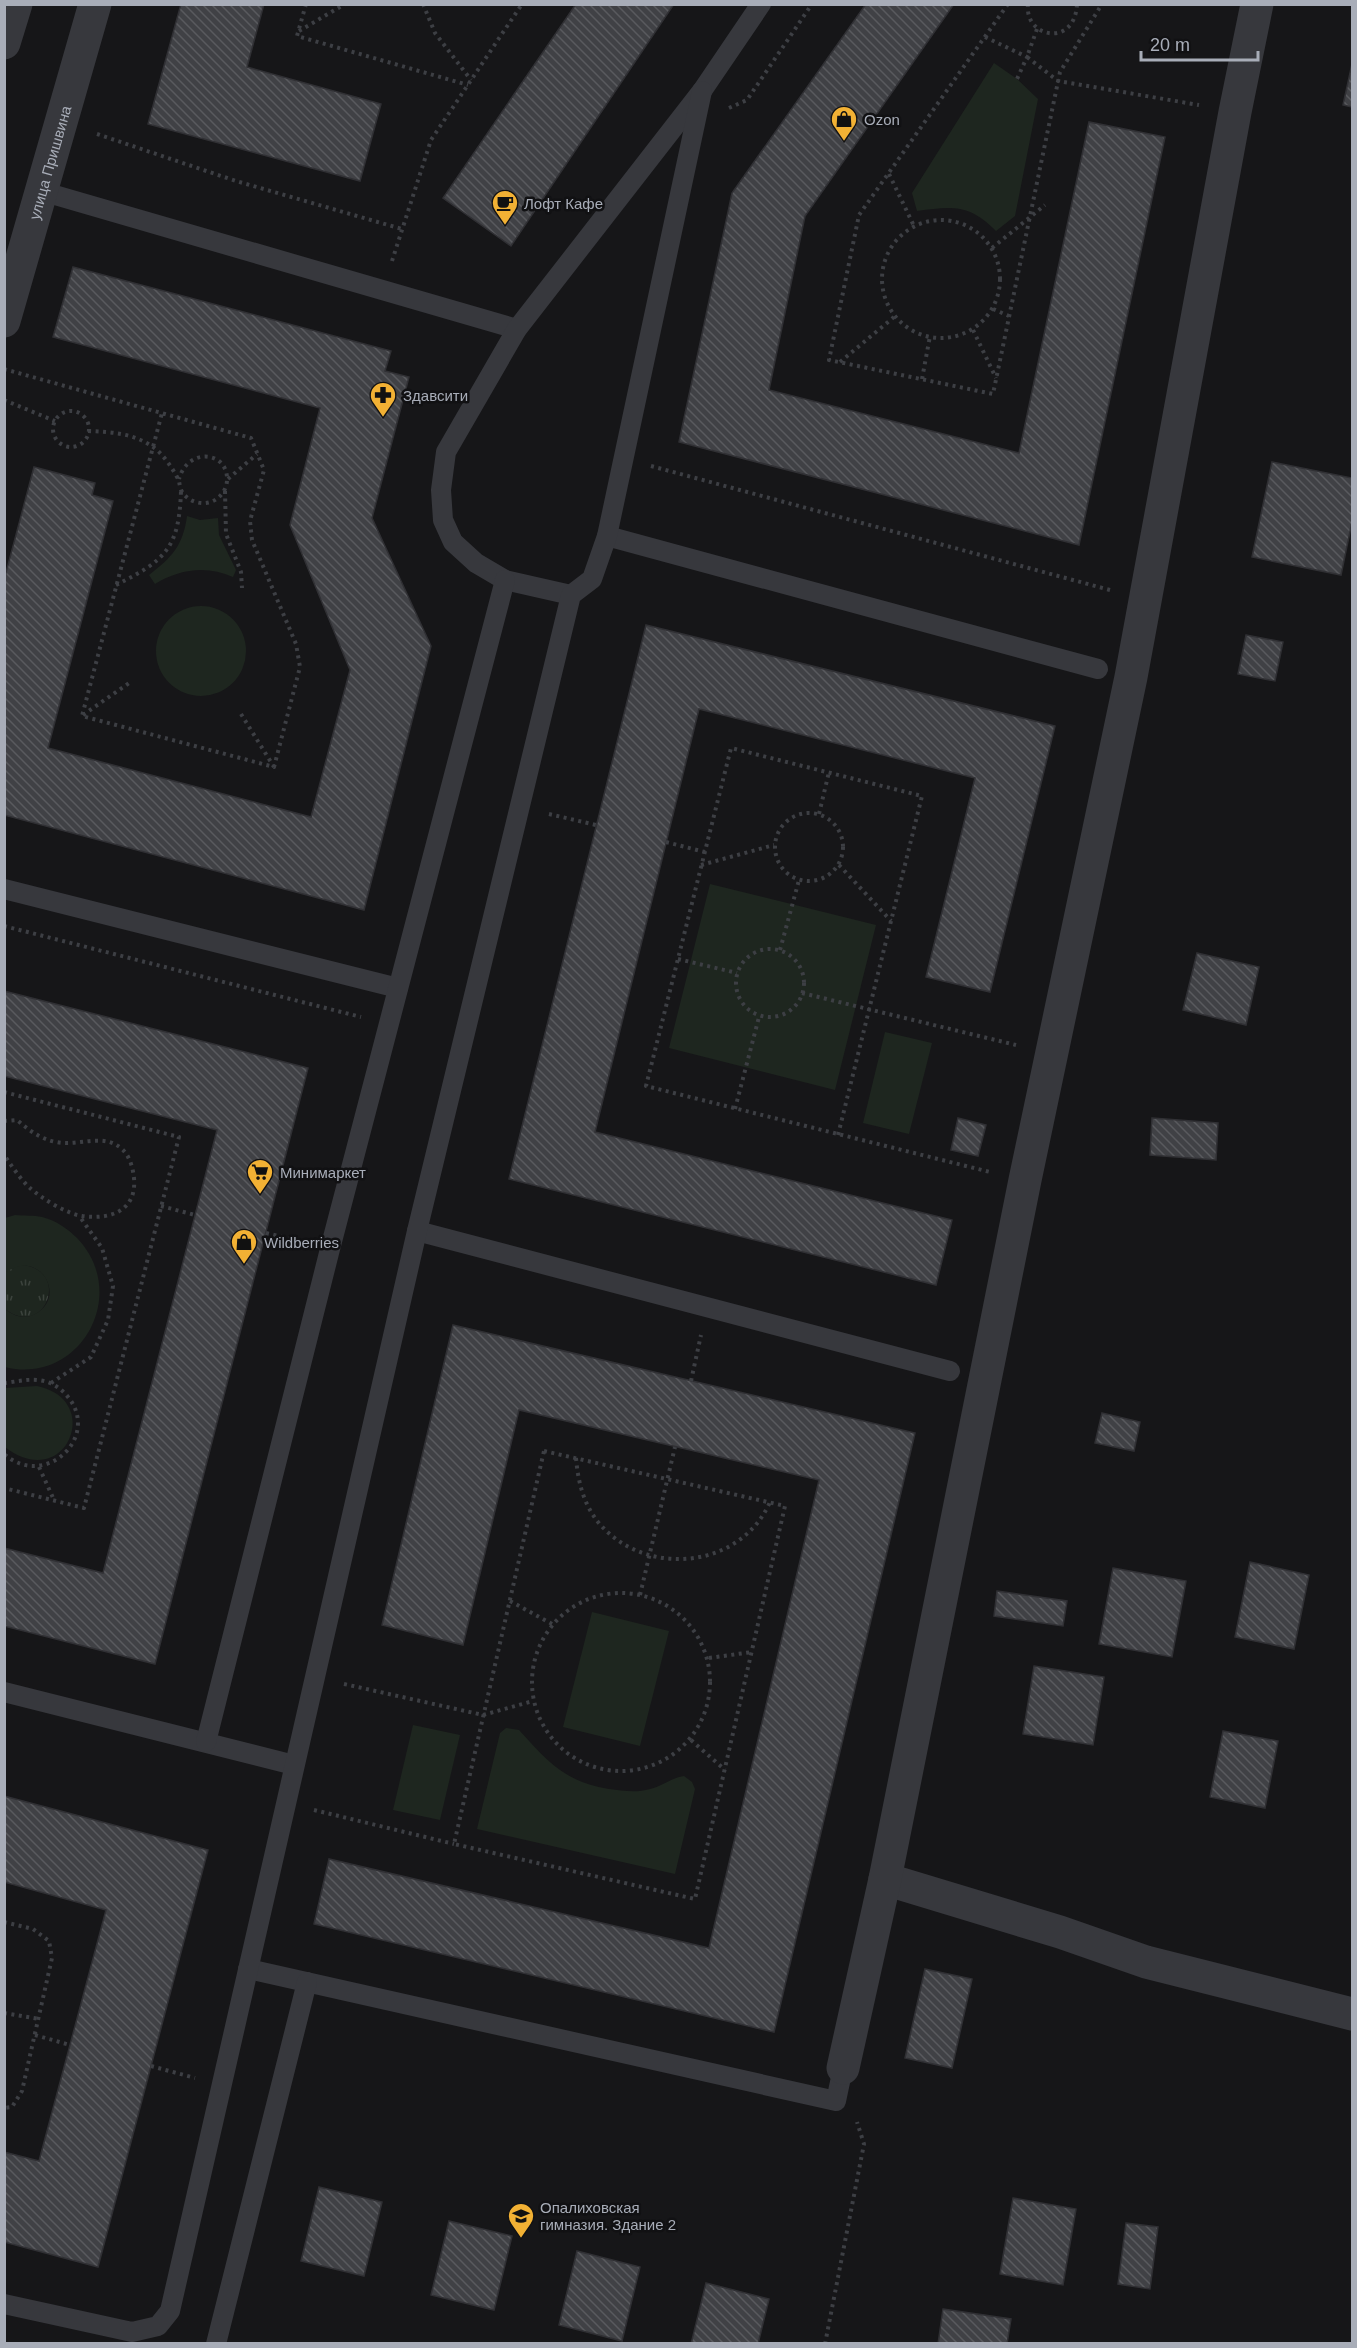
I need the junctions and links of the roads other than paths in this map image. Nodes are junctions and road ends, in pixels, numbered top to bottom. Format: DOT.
graph roads {
  1 [pos="16,4"];
  2 [pos="95,4"];
  3 [pos="761,4"];
  4 [pos="1257,4"];
  5 [pos="4,43"];
  6 [pos="702,91"];
  7 [pos="41,191"];
  8 [pos="4,321"];
  9 [pos="517,329"];
  10 [pos="607,536"];
  11 [pos="505,580"];
  12 [pos="571,595"];
  13 [pos="1098,669"];
  14 [pos="4,889"];
  15 [pos="398,988"];
  16 [pos="417,1232"];
  17 [pos="950,1371"];
  18 [pos="4,1692"];
  19 [pos="206,1742"];
  20 [pos="294,1765"];
  21 [pos="885,1879"];
  22 [pos="248,1969"];
  23 [pos="307,1982"];
  24 [pos="1353,2014"];
  25 [pos="843,2068"];
  26 [pos="4,2304"];
  27 [pos="156,2335"];
  28 [pos="216,2343"];
  1 -- 5 [label="street"];
  2 -- 7 [label="street, улица Пришвина"];
  3 -- 6 [label="lane"];
  4 -- 21 [label="street"];
  6 -- 9 [label="lane"];
  6 -- 10 [label="lane"];
  7 -- 8 [label="street, улица Пришвина"];
  7 -- 9 [label="lane"];
  9 -- 11 [label="lane"];
  10 -- 12 [label="lane"];
  10 -- 13 [label="lane"];
  11 -- 12 [label="lane"];
  11 -- 15 [label="lane"];
  12 -- 16 [label="lane"];
  14 -- 15 [label="lane"];
  15 -- 19 [label="lane"];
  16 -- 17 [label="lane"];
  16 -- 20 [label="lane"];
  18 -- 19 [label="lane"];
  19 -- 20 [label="lane"];
  20 -- 22 [label="lane"];
  21 -- 24 [label="street"];
  21 -- 25 [label="street"];
  22 -- 23 [label="lane"];
  22 -- 27 [label="lane"];
  23 -- 25 [label="lane"];
  23 -- 28 [label="lane"];
  26 -- 27 [label="lane"];
}
